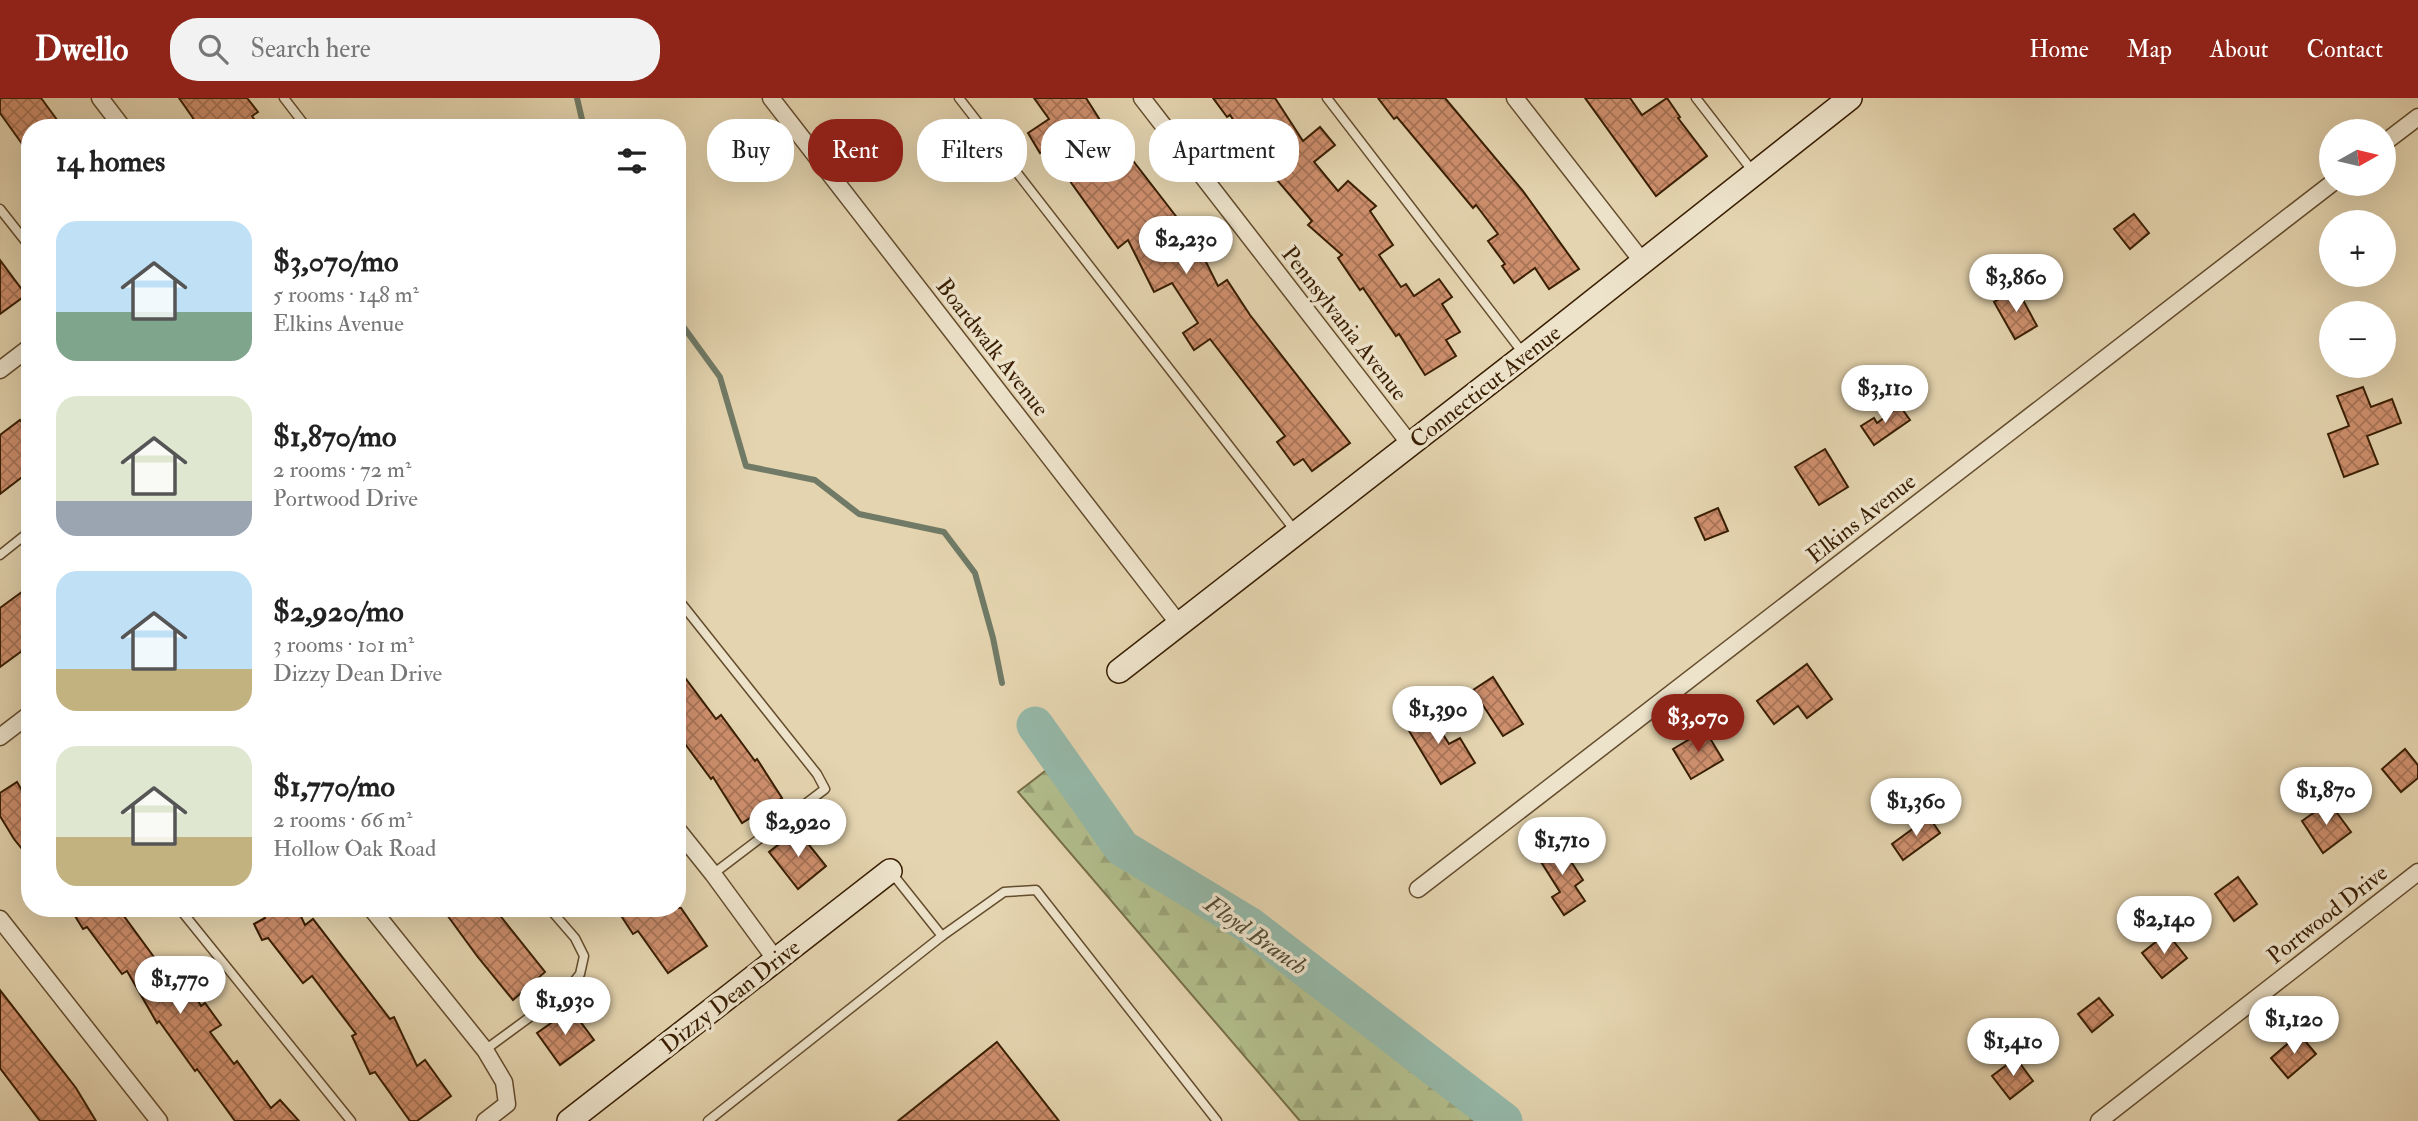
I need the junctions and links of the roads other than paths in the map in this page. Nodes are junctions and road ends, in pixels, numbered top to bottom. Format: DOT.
graph roads {
  1 [pos="100,98"];
  2 [pos="284,98"];
  3 [pos="771,98"];
  4 [pos="959,98"];
  5 [pos="1142,98"];
  6 [pos="1327,98"];
  7 [pos="1515,98"];
  8 [pos="1696,98"];
  9 [pos="1850,98"];
  10 [pos="2418,117"];
  11 [pos="116,119"];
  12 [pos="300,119"];
  13 [pos="2396,134"];
  14 [pos="1754,173"];
  15 [pos="2319,193"];
  16 [pos="0,209"];
  17 [pos="21,236"];
  18 [pos="1642,261"];
  19 [pos="21,354"];
  20 [pos="1525,355"];
  21 [pos="0,370"];
  22 [pos="1410,444"];
  23 [pos="1296,532"];
  24 [pos="21,538"];
  25 [pos="0,555"];
  26 [pos="686,609"];
  27 [pos="1179,624"];
  28 [pos="1119,671"];
  29 [pos="21,723"];
  30 [pos="0,737"];
  31 [pos="686,840"];
  32 [pos="890,871"];
  33 [pos="2418,872"];
  34 [pos="713,874"];
  35 [pos="1418,889"];
  36 [pos="186,917"];
  37 [pos="378,917"];
  38 [pos="557,917"];
  39 [pos="0,919"];
  40 [pos="942,936"];
  41 [pos="776,960"];
  42 [pos="485,1050"];
  43 [pos="159,1121"];
  44 [pos="351,1121"];
  45 [pos="485,1121"];
  46 [pos="569,1121"];
  47 [pos="708,1121"];
  48 [pos="1217,1121"];
  49 [pos="2099,1121"];
  1 -- 11 [label="street"];
  2 -- 12 [label="lane"];
  3 -- 27 [label="street, Boardwalk Avenue"];
  4 -- 23 [label="lane"];
  5 -- 22 [label="street, Pennsylvania Avenue"];
  6 -- 20 [label="lane"];
  7 -- 18 [label="street"];
  8 -- 14 [label="lane"];
  9 -- 14 [label="street, Connecticut Avenue"];
  10 -- 13 [label="street"];
  14 -- 18 [label="street, Connecticut Avenue"];
  15 -- 35 [label="street, Elkins Avenue"];
  16 -- 17 [label="lane"];
  18 -- 20 [label="street, Connecticut Avenue"];
  19 -- 21 [label="street"];
  20 -- 22 [label="street, Connecticut Avenue"];
  22 -- 23 [label="street, Connecticut Avenue"];
  23 -- 27 [label="street, Connecticut Avenue"];
  24 -- 25 [label="lane"];
  26 -- 34 [label="lane"];
  27 -- 28 [label="street, Connecticut Avenue"];
  29 -- 30 [label="street"];
  31 -- 34 [label="street"];
  32 -- 40 [label="lane"];
  32 -- 41 [label="street, Dizzy Dean Drive"];
  33 -- 49 [label="street, Portwood Drive"];
  34 -- 41 [label="street"];
  36 -- 44 [label="lane"];
  37 -- 42 [label="street"];
  38 -- 42 [label="lane"];
  39 -- 43 [label="street"];
  40 -- 47 [label="lane"];
  40 -- 48 [label="lane"];
  41 -- 46 [label="street, Dizzy Dean Drive"];
  42 -- 45 [label="street"];
}
